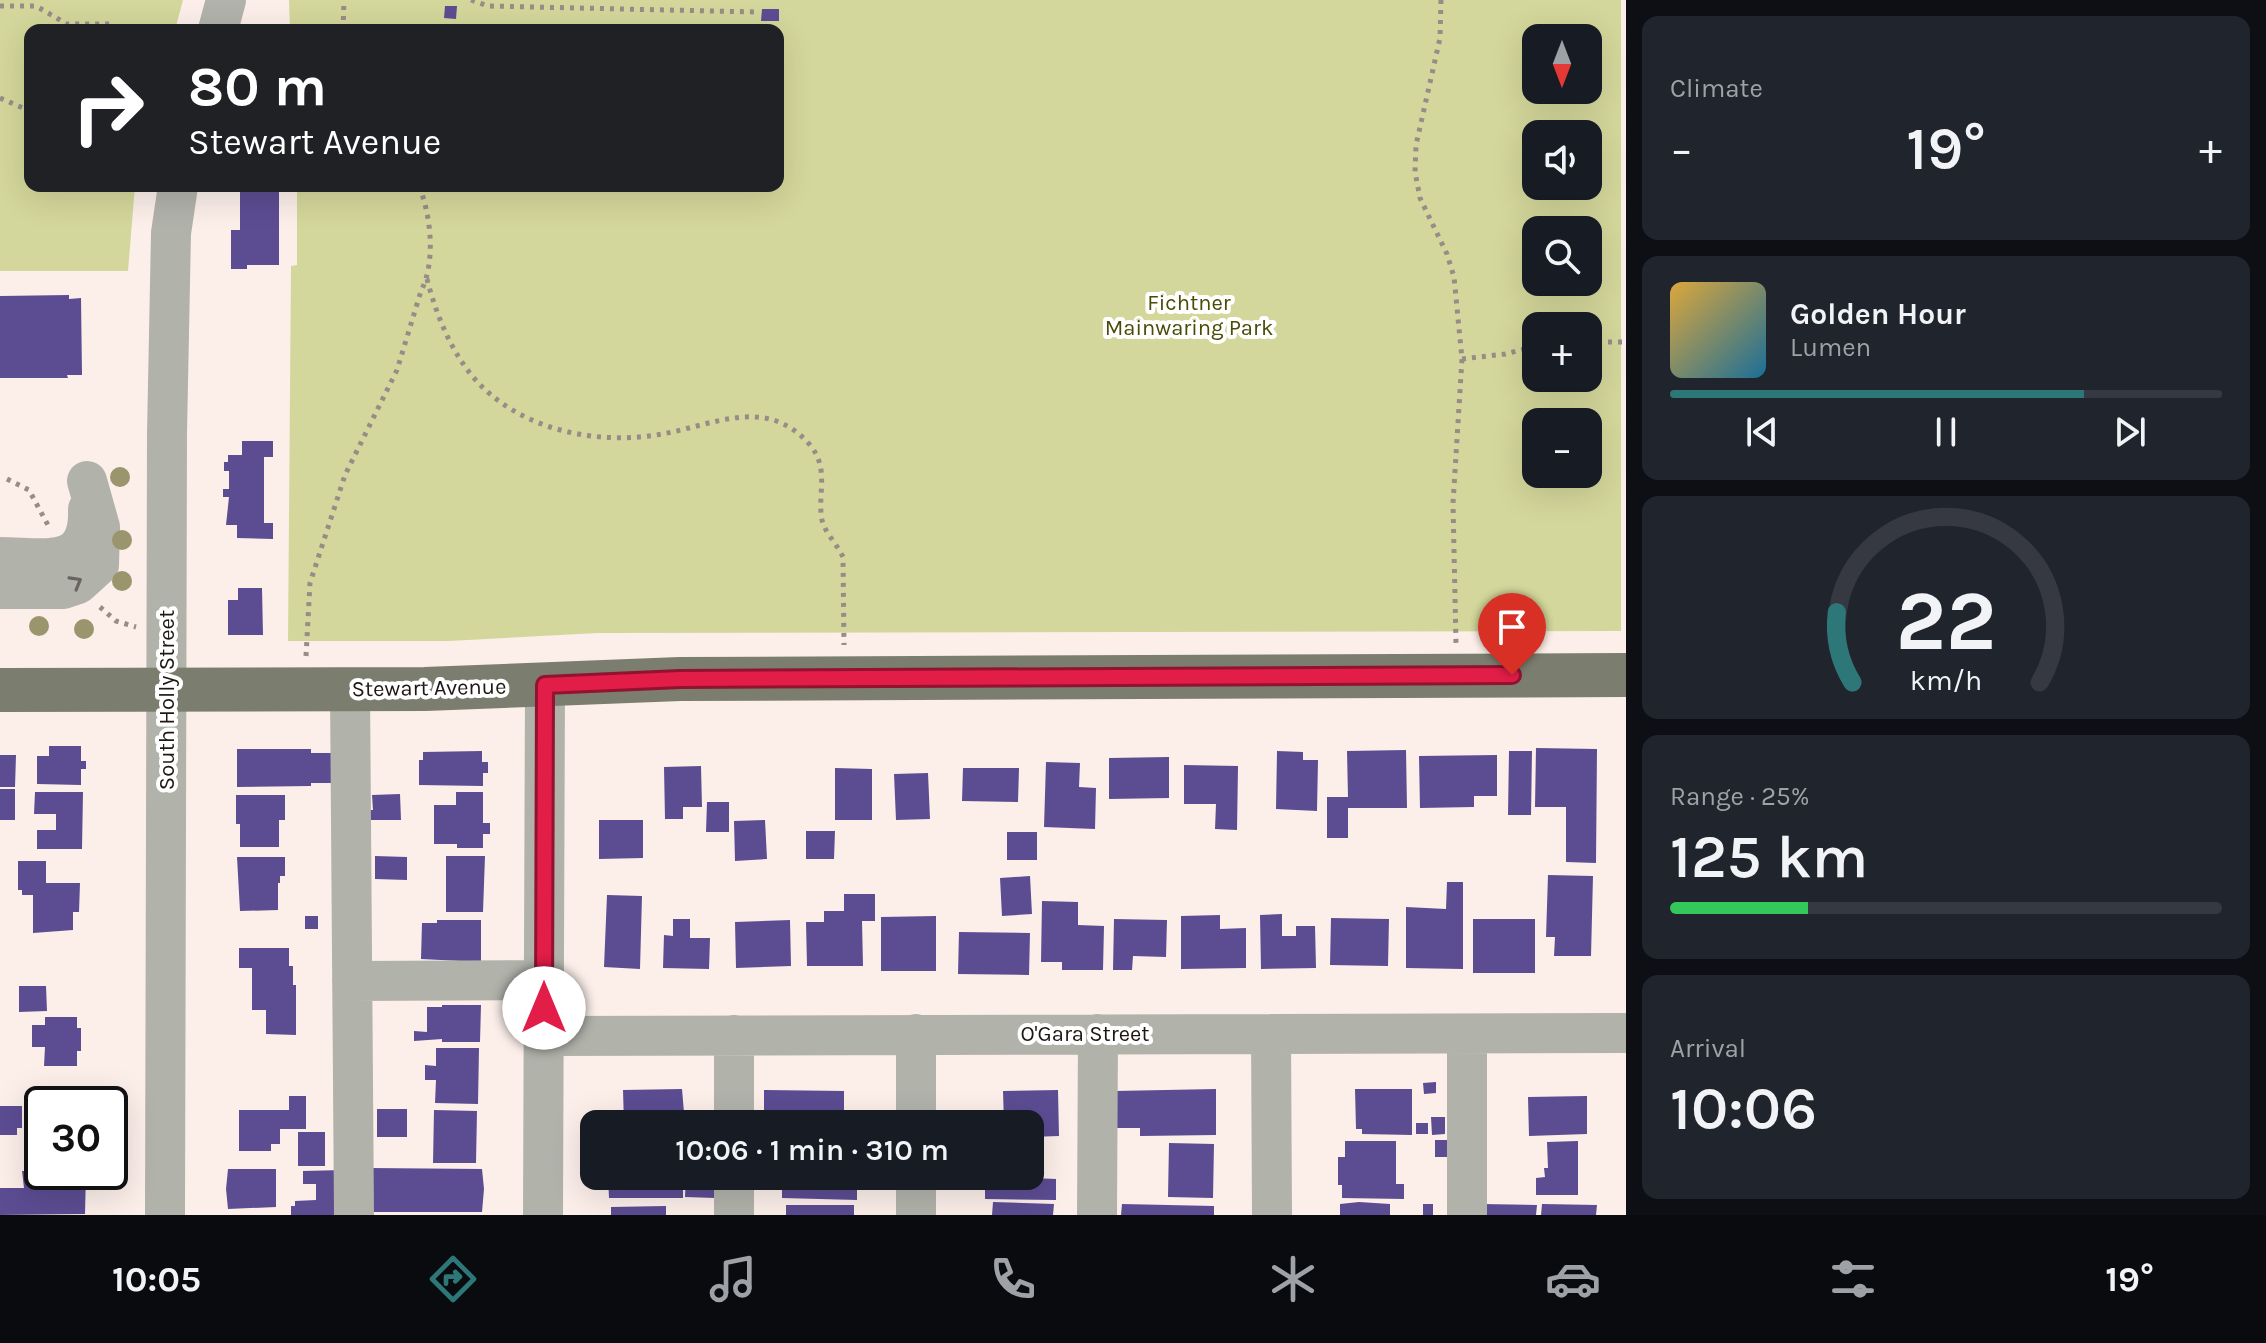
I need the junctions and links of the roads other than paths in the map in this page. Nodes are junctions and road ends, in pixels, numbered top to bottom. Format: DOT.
graph roads {
  1 [pos="226,0"];
  2 [pos="220,24"];
  3 [pos="177,192"];
  4 [pos="0,557"];
  5 [pos="0,589"];
  6 [pos="1626,675"];
  7 [pos="545,685"];
  8 [pos="0,690"];
  9 [pos="167,690"];
  10 [pos="350,690"];
  11 [pos="544,980"];
  12 [pos="352,981"];
  13 [pos="1626,1033"];
  14 [pos="916,1034"];
  15 [pos="1098,1034"];
  16 [pos="1271,1034"];
  17 [pos="1467,1034"];
  18 [pos="734,1035"];
  19 [pos="544,1036"];
  20 [pos="734,1110"];
  21 [pos="916,1110"];
  22 [pos="734,1190"];
  23 [pos="916,1190"];
  24 [pos="165,1215"];
  25 [pos="354,1215"];
  26 [pos="543,1215"];
  27 [pos="734,1215"];
  28 [pos="916,1215"];
  29 [pos="1097,1215"];
  30 [pos="1272,1215"];
  31 [pos="1467,1215"];
  1 -- 2 [label="street"];
  3 -- 9 [label="street, South Holly Street"];
  5 -- 4 [label="street, one-way"];
  6 -- 7 [label="main road, Stewart Avenue"];
  7 -- 10 [label="main road, Stewart Avenue"];
  7 -- 11 [label="street"];
  8 -- 9 [label="main road, Stewart Avenue"];
  9 -- 10 [label="main road, Stewart Avenue"];
  9 -- 24 [label="street, South Holly Street"];
  10 -- 12 [label="street"];
  11 -- 12 [label="street"];
  11 -- 19 [label="street"];
  12 -- 25 [label="street"];
  13 -- 17 [label="street, O'Gara Street"];
  14 -- 15 [label="street, O'Gara Street"];
  14 -- 18 [label="street, O'Gara Street"];
  14 -- 21 [label="street"];
  15 -- 16 [label="street, O'Gara Street"];
  15 -- 29 [label="street"];
  16 -- 17 [label="street, O'Gara Street"];
  16 -- 30 [label="street"];
  17 -- 31 [label="street"];
  18 -- 19 [label="street, O'Gara Street"];
  18 -- 20 [label="street"];
  19 -- 26 [label="street"];
  22 -- 27 [label="street"];
  23 -- 28 [label="street"];
}
